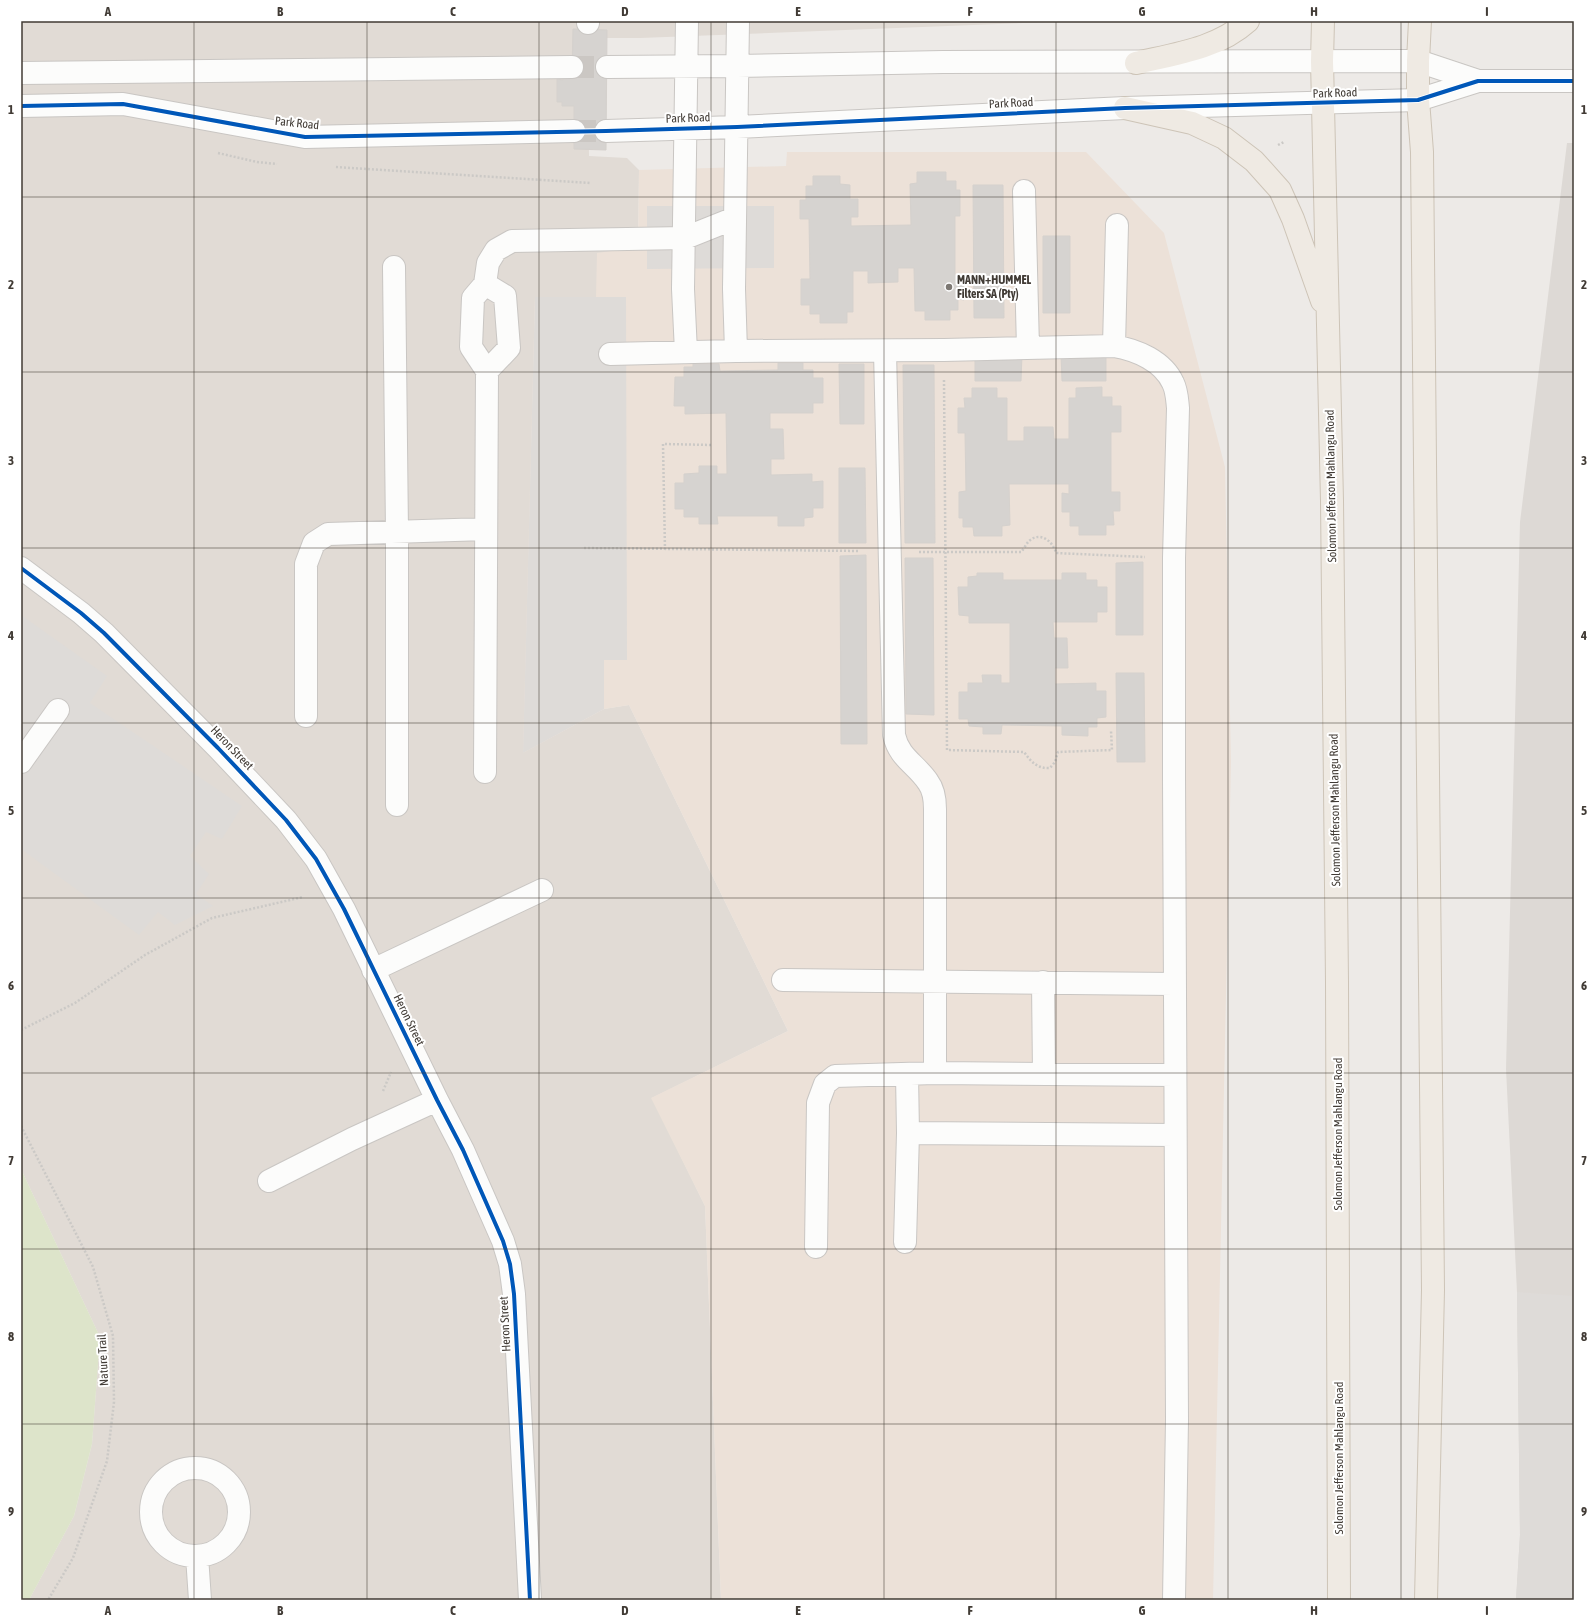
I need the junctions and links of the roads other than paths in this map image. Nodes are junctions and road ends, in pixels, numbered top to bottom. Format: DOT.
graph roads {
  1 [pos="687,21"];
  2 [pos="738,21"];
  3 [pos="1248,21"];
  4 [pos="1323,21"];
  5 [pos="1420,21"];
  6 [pos="1418,61"];
  7 [pos="1322,62"];
  8 [pos="1136,63"];
  9 [pos="686,66"];
  10 [pos="737,66"];
  11 [pos="572,67"];
  12 [pos="607,67"];
  13 [pos="21,73"];
  14 [pos="1574,80"];
  15 [pos="1478,81"];
  16 [pos="1418,100"];
  17 [pos="1323,103"];
  18 [pos="21,106"];
  19 [pos="1124,108"];
  20 [pos="737,127"];
  21 [pos="686,128"];
  22 [pos="606,131"];
  23 [pos="574,132"];
  24 [pos="1024,190"];
  25 [pos="735,218"];
  26 [pos="1117,226"];
  27 [pos="685,238"];
  28 [pos="394,266"];
  29 [pos="485,284"];
  30 [pos="1328,320"];
  31 [pos="1114,346"];
  32 [pos="1028,348"];
  33 [pos="736,351"];
  34 [pos="885,351"];
  35 [pos="686,352"];
  36 [pos="610,354"];
  37 [pos="487,370"];
  38 [pos="486,529"];
  39 [pos="397,532"];
  40 [pos="21,568"];
  41 [pos="58,710"];
  42 [pos="306,716"];
  43 [pos="21,762"];
  44 [pos="485,772"];
  45 [pos="396,804"];
  46 [pos="542,890"];
  47 [pos="373,970"];
  48 [pos="783,980"];
  49 [pos="935,981"];
  50 [pos="1043,982"];
  51 [pos="1174,984"];
  52 [pos="907,1074"];
  53 [pos="935,1074"];
  54 [pos="1044,1074"];
  55 [pos="1175,1075"];
  56 [pos="437,1100"];
  57 [pos="908,1133"];
  58 [pos="1175,1134"];
  59 [pos="269,1182"];
  60 [pos="905,1242"];
  61 [pos="816,1247"];
  62 [pos="197,1556"];
  63 [pos="200,1600"];
  64 [pos="530,1600"];
  65 [pos="1174,1600"];
  66 [pos="1339,1600"];
  67 [pos="1426,1600"];
  1 -- 9 [label="street"];
  2 -- 10 [label="street"];
  3 -- 8 [label="main road"];
  4 -- 7 [label="main road, Solomon Jefferson Mahlangu Road"];
  5 -- 6 [label="main road"];
  6 -- 7 [label="street"];
  6 -- 15 [label="street"];
  6 -- 16 [label="main road"];
  7 -- 8 [label="street"];
  7 -- 17 [label="main road, Solomon Jefferson Mahlangu Road"];
  8 -- 10 [label="street"];
  9 -- 10 [label="street"];
  9 -- 12 [label="street"];
  9 -- 21 [label="street"];
  10 -- 20 [label="street"];
  11 -- 13 [label="street"];
  14 -- 15 [label="street"];
  15 -- 16 [label="street, Park Road"];
  16 -- 17 [label="street, Park Road"];
  16 -- 67 [label="main road"];
  17 -- 19 [label="street, Park Road"];
  17 -- 30 [label="main road, Solomon Jefferson Mahlangu Road"];
  18 -- 23 [label="street, Park Road"];
  19 -- 20 [label="street, Park Road"];
  19 -- 30 [label="main road"];
  20 -- 21 [label="street, Park Road"];
  20 -- 25 [label="street"];
  21 -- 22 [label="street, Park Road"];
  21 -- 27 [label="street"];
  24 -- 32 [label="street"];
  25 -- 27 [label="street"];
  25 -- 33 [label="street"];
  26 -- 31 [label="street"];
  27 -- 29 [label="street"];
  27 -- 35 [label="street"];
  28 -- 39 [label="street"];
  29 -- 37 [label="street"];
  29 -- 37 [label="street"];
  30 -- 66 [label="main road, Solomon Jefferson Mahlangu Road"];
  31 -- 32 [label="street"];
  31 -- 51 [label="street"];
  32 -- 34 [label="street"];
  33 -- 34 [label="street"];
  33 -- 35 [label="street"];
  34 -- 49 [label="street"];
  35 -- 36 [label="street"];
  37 -- 38 [label="street"];
  38 -- 39 [label="street"];
  38 -- 44 [label="street"];
  39 -- 42 [label="street"];
  39 -- 45 [label="street"];
  40 -- 47 [label="street, Heron Street"];
  41 -- 43 [label="street"];
  46 -- 47 [label="street"];
  47 -- 56 [label="street, Heron Street"];
  48 -- 49 [label="street"];
  49 -- 50 [label="street"];
  49 -- 53 [label="street"];
  50 -- 51 [label="street"];
  50 -- 54 [label="street"];
  51 -- 55 [label="street"];
  52 -- 53 [label="street"];
  52 -- 57 [label="street"];
  52 -- 61 [label="street"];
  53 -- 54 [label="street"];
  54 -- 55 [label="street"];
  55 -- 58 [label="street"];
  56 -- 59 [label="street"];
  56 -- 64 [label="street, Heron Street"];
  57 -- 58 [label="street"];
  57 -- 60 [label="street"];
  58 -- 65 [label="street"];
  62 -- 62 [label="street"];
  62 -- 63 [label="street"];
}
